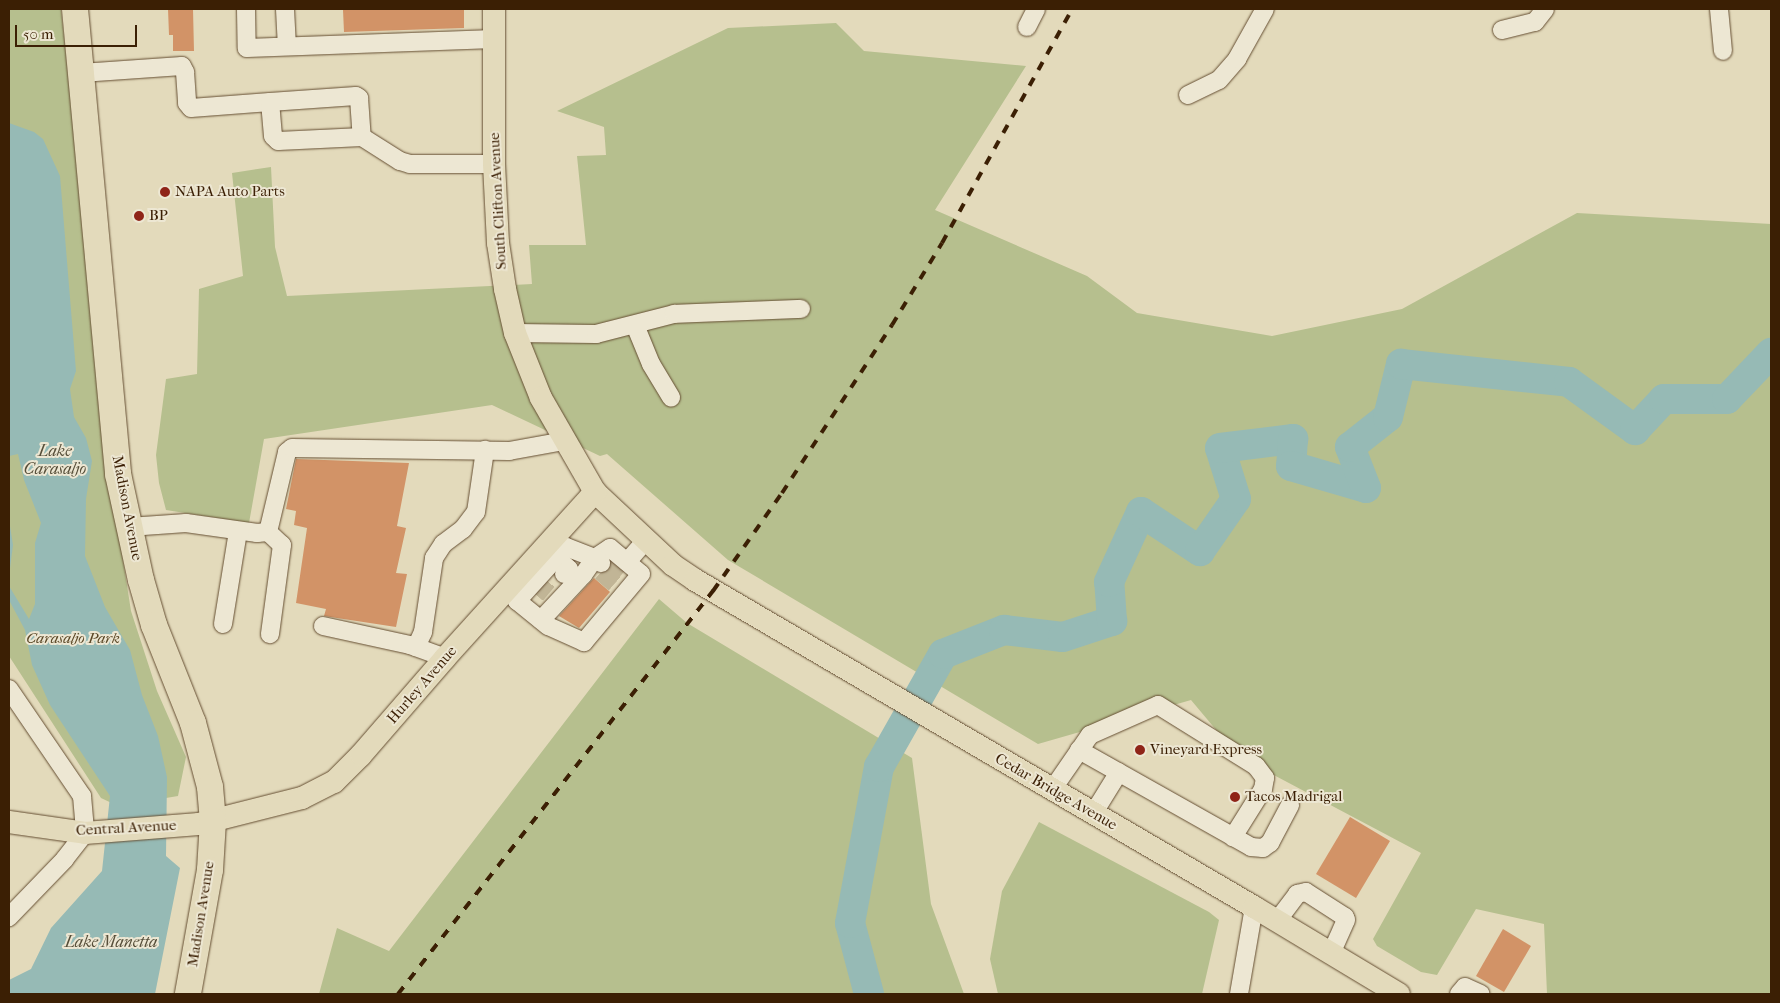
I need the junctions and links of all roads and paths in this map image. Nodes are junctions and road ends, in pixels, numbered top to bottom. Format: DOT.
graph roads {
  1 [pos="75,9"];
  2 [pos="246,9"];
  3 [pos="285,9"];
  4 [pos="494,9"];
  5 [pos="1036,9"];
  6 [pos="1265,9"];
  7 [pos="1545,9"];
  8 [pos="1719,9"];
  9 [pos="1027,27"];
  10 [pos="1502,30"];
  11 [pos="494,39"];
  12 [pos="287,46"];
  13 [pos="1723,51"];
  14 [pos="81,72"];
  15 [pos="1188,95"];
  16 [pos="270,102"];
  17 [pos="362,137"];
  18 [pos="494,164"];
  19 [pos="801,309"];
  20 [pos="635,325"];
  21 [pos="515,333"];
  22 [pos="671,397"];
  23 [pos="564,441"];
  24 [pos="485,450"];
  25 [pos="595,492"];
  26 [pos="129,527"];
  27 [pos="238,531"];
  28 [pos="268,532"];
  29 [pos="646,540"];
  30 [pos="559,547"];
  31 [pos="614,572"];
  32 [pos="560,578"];
  33 [pos="511,596"];
  34 [pos="538,608"];
  35 [pos="223,624"];
  36 [pos="323,626"];
  37 [pos="270,634"];
  38 [pos="416,647"];
  39 [pos="445,658"];
  40 [pos="9,689"];
  41 [pos="1079,750"];
  42 [pos="1119,772"];
  43 [pos="1052,790"];
  44 [pos="1290,805"];
  45 [pos="1093,814"];
  46 [pos="9,822"];
  47 [pos="208,822"];
  48 [pos="87,833"];
  49 [pos="1233,837"];
  50 [pos="1254,907"];
  51 [pos="9,917"];
  52 [pos="1278,921"];
  53 [pos="1330,953"];
  54 [pos="188,994"];
  55 [pos="1239,994"];
  56 [pos="1399,994"];
  57 [pos="1459,994"];
  58 [pos="1481,994"];
  1 -- 14 [label="highway, Madison Avenue"];
  2 -- 12 [label="street"];
  3 -- 12 [label="street"];
  4 -- 11 [label="main road, South Clifton Avenue"];
  5 -- 9 [label="street"];
  6 -- 15 [label="street"];
  7 -- 10 [label="street"];
  8 -- 13 [label="street"];
  11 -- 12 [label="street"];
  11 -- 18 [label="main road, South Clifton Avenue"];
  14 -- 16 [label="street"];
  14 -- 26 [label="highway, Madison Avenue"];
  16 -- 17 [label="street"];
  16 -- 17 [label="street"];
  17 -- 18 [label="street"];
  18 -- 21 [label="main road, South Clifton Avenue"];
  19 -- 20 [label="street"];
  20 -- 21 [label="street"];
  20 -- 22 [label="street"];
  21 -- 23 [label="main road, South Clifton Avenue"];
  23 -- 24 [label="street"];
  23 -- 25 [label="main road, South Clifton Avenue"];
  24 -- 28 [label="street"];
  24 -- 38 [label="street"];
  25 -- 29 [label="main road, South Clifton Avenue"];
  25 -- 30 [label="main road, Hurley Avenue"];
  26 -- 27 [label="street"];
  26 -- 47 [label="highway, Madison Avenue"];
  27 -- 28 [label="street"];
  27 -- 35 [label="street"];
  28 -- 37 [label="street"];
  29 -- 31 [label="street"];
  29 -- 43 [label="main road, Cedar Bridge Avenue"];
  30 -- 31 [label="street"];
  30 -- 32 [label="street"];
  30 -- 33 [label="main road, Hurley Avenue"];
  31 -- 34 [label="street"];
  31 -- 34 [label="street"];
  33 -- 34 [label="street"];
  33 -- 39 [label="main road, Hurley Avenue"];
  36 -- 38 [label="street"];
  38 -- 39 [label="street"];
  39 -- 47 [label="main road, Hurley Avenue"];
  40 -- 48 [label="street"];
  41 -- 42 [label="street"];
  41 -- 43 [label="street"];
  41 -- 49 [label="street"];
  42 -- 45 [label="street"];
  42 -- 49 [label="street"];
  43 -- 45 [label="main road, Cedar Bridge Avenue"];
  44 -- 49 [label="street"];
  45 -- 50 [label="main road, Cedar Bridge Avenue"];
  46 -- 48 [label="main road, Central Avenue"];
  47 -- 48 [label="main road, Central Avenue"];
  47 -- 54 [label="highway, Madison Avenue"];
  48 -- 51 [label="street"];
  50 -- 52 [label="main road, Cedar Bridge Avenue"];
  50 -- 55 [label="street"];
  52 -- 53 [label="main road, Cedar Bridge Avenue"];
  52 -- 53 [label="street"];
  53 -- 56 [label="main road, Cedar Bridge Avenue"];
  57 -- 58 [label="street"];
}
